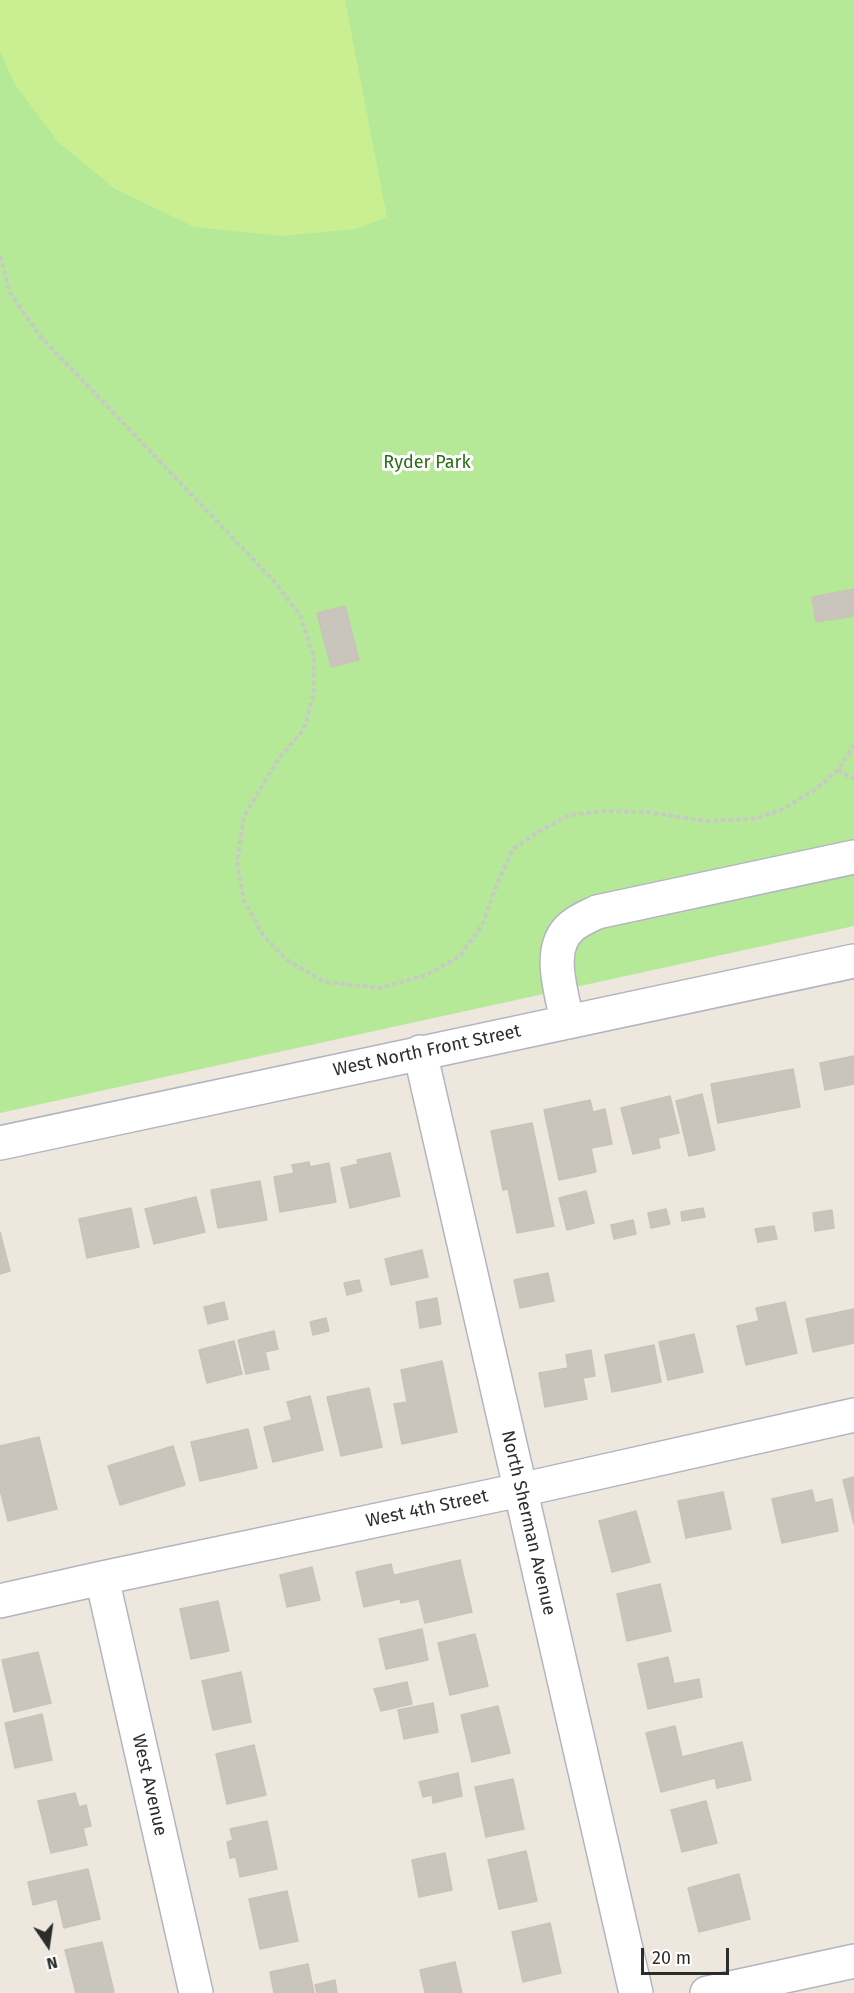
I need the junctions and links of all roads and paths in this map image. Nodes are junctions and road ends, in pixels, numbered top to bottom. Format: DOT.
graph roads {
  1 [pos="0,256"];
  2 [pos="854,745"];
  3 [pos="838,770"];
  4 [pos="854,779"];
  5 [pos="854,857"];
  6 [pos="854,961"];
  7 [pos="567,1021"];
  8 [pos="420,1052"];
  9 [pos="0,1143"];
  10 [pos="854,1415"];
  11 [pos="520,1490"];
  12 [pos="102,1578"];
  13 [pos="0,1601"];
  14 [pos="854,1961"];
  15 [pos="196,1993"];
  16 [pos="636,1993"];
  17 [pos="707,1993"];
  1 -- 3 [label="path"];
  2 -- 3 [label="path"];
  3 -- 4 [label="path"];
  5 -- 7 [label="street"];
  6 -- 7 [label="street, West North Front Street"];
  7 -- 8 [label="street, West North Front Street"];
  8 -- 9 [label="street, West North Front Street"];
  8 -- 11 [label="street, North Sherman Avenue"];
  10 -- 11 [label="street, West 4th Street"];
  11 -- 12 [label="street, West 4th Street"];
  11 -- 16 [label="street, North Sherman Avenue"];
  12 -- 13 [label="street, West 4th Street"];
  12 -- 15 [label="street, West Avenue"];
  14 -- 17 [label="street"];
}
